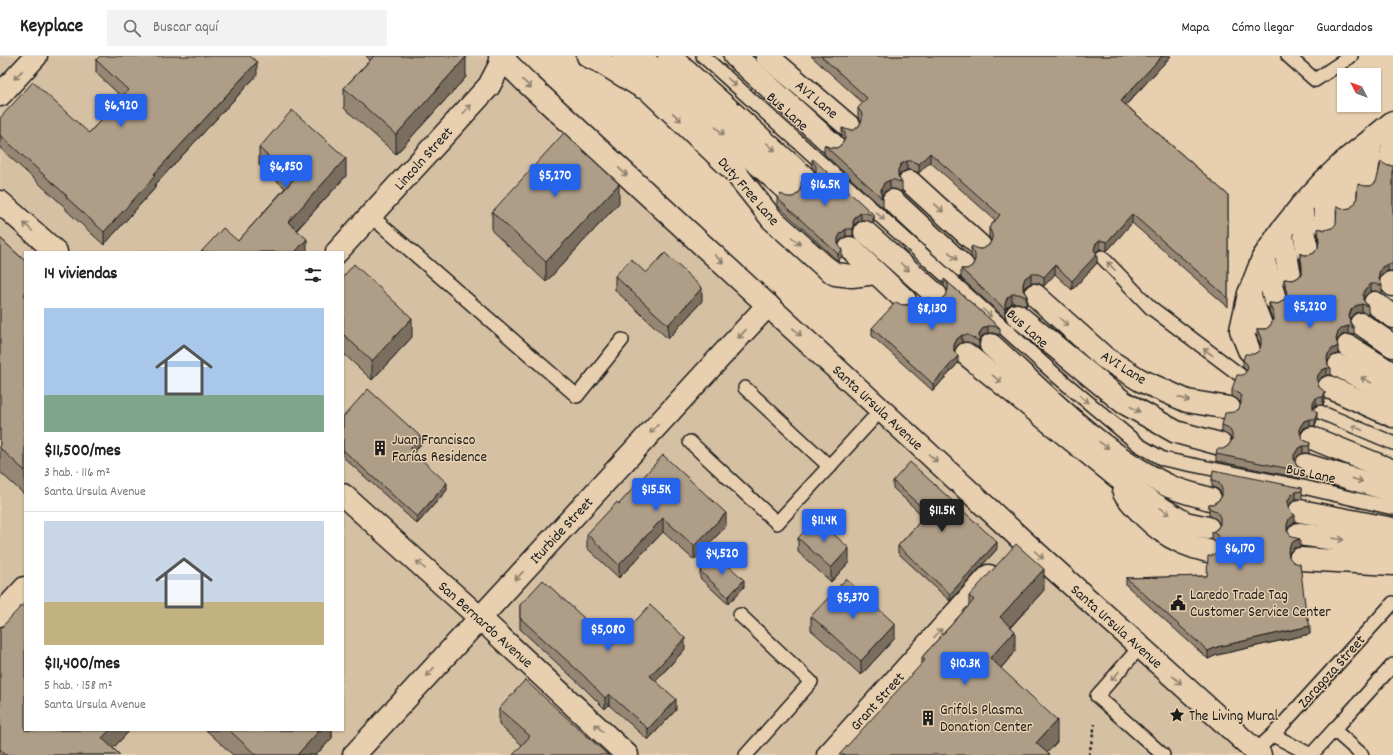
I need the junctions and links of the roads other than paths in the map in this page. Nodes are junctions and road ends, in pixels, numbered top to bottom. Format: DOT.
graph roads {
  1 [pos="36,56"];
  2 [pos="588,56"];
  3 [pos="624,56"];
  4 [pos="641,56"];
  5 [pos="669,56"];
  6 [pos="703,56"];
  7 [pos="735,56"];
  8 [pos="767,56"];
  9 [pos="1288,56"];
  10 [pos="1351,56"];
  11 [pos="503,57"];
  12 [pos="652,93"];
  13 [pos="0,95"];
  14 [pos="1393,122"];
  15 [pos="850,127"];
  16 [pos="1371,140"];
  17 [pos="832,145"];
  18 [pos="1347,159"];
  19 [pos="804,177"];
  20 [pos="1324,181"];
  21 [pos="1366,181"];
  22 [pos="910,182"];
  23 [pos="789,192"];
  24 [pos="893,201"];
  25 [pos="0,202"];
  26 [pos="1344,204"];
  27 [pos="1301,206"];
  28 [pos="371,216"];
  29 [pos="1325,226"];
  30 [pos="1281,231"];
  31 [pos="865,232"];
  32 [pos="980,246"];
  33 [pos="850,248"];
  34 [pos="1307,250"];
  35 [pos="55,251"];
  36 [pos="339,251"];
  37 [pos="1102,257"];
  38 [pos="1263,258"];
  39 [pos="963,266"];
  40 [pos="876,273"];
  41 [pos="1290,275"];
  42 [pos="1249,294"];
  43 [pos="936,295"];
  44 [pos="1035,296"];
  45 [pos="1275,299"];
  46 [pos="905,300"];
  47 [pos="1375,303"];
  48 [pos="768,305"];
  49 [pos="1017,315"];
  50 [pos="1393,317"];
  51 [pos="1361,324"];
  52 [pos="1261,326"];
  53 [pos="622,340"];
  54 [pos="991,345"];
  55 [pos="1348,346"];
  56 [pos="1393,346"];
  57 [pos="1249,350"];
  58 [pos="966,354"];
  59 [pos="1339,366"];
  60 [pos="1393,374"];
  61 [pos="1240,375"];
  62 [pos="1329,387"];
  63 [pos="745,388"];
  64 [pos="1393,394"];
  65 [pos="1229,408"];
  66 [pos="881,410"];
  67 [pos="1320,412"];
  68 [pos="1393,416"];
  69 [pos="1312,438"];
  70 [pos="690,442"];
  71 [pos="1393,443"];
  72 [pos="1220,444"];
  73 [pos="1103,465"];
  74 [pos="1306,465"];
  75 [pos="830,466"];
  76 [pos="1393,471"];
  77 [pos="1393,491"];
  78 [pos="344,496"];
  79 [pos="1210,499"];
  80 [pos="1393,508"];
  81 [pos="1300,511"];
  82 [pos="1208,528"];
  83 [pos="1393,529"];
  84 [pos="1299,534"];
  85 [pos="1393,547"];
  86 [pos="1208,551"];
  87 [pos="1011,552"];
  88 [pos="1300,559"];
  89 [pos="1393,564"];
  90 [pos="24,589"];
  91 [pos="1393,604"];
  92 [pos="0,615"];
  93 [pos="740,615"];
  94 [pos="480,618"];
  95 [pos="1140,647"];
  96 [pos="1393,665"];
  97 [pos="1334,730"];
  98 [pos="1273,735"];
  99 [pos="1256,754"];
  100 [pos="354,755"];
  101 [pos="627,755"];
  102 [pos="746,755"];
  103 [pos="828,755"];
  104 [pos="1163,755"];
  105 [pos="1311,755"];
  106 [pos="1362,755"];
  1 -- 13 [label="main road, one-way"];
  2 -- 12 [label="main road"];
  3 -- 12 [label="main road, Duty Free Lane"];
  4 -- 23 [label="main road, one-way"];
  5 -- 19 [label="main road, one-way"];
  6 -- 80 [label="lane, Bus Lane, one-way"];
  7 -- 17 [label="main road"];
  8 -- 15 [label="main road, AVI Lane"];
  9 -- 10 [label="lane"];
  28 -- 11 [label="main road, Lincoln Street, one-way"];
  11 -- 48 [label="main road, Santa Ursula Avenue, one-way"];
  12 -- 40 [label="main road, Duty Free Lane, one-way"];
  14 -- 16 [label="main road"];
  16 -- 18 [label="main road"];
  16 -- 21 [label="main road"];
  18 -- 20 [label="main road"];
  18 -- 26 [label="main road"];
  20 -- 27 [label="main road"];
  20 -- 29 [label="main road"];
  22 -- 32 [label="main road, one-way"];
  24 -- 39 [label="main road, one-way"];
  35 -- 25 [label="main road, one-way"];
  27 -- 30 [label="main road"];
  27 -- 34 [label="main road"];
  28 -- 36 [label="main road, Lincoln Street"];
  28 -- 53 [label="lane"];
  30 -- 38 [label="main road"];
  30 -- 41 [label="main road"];
  31 -- 43 [label="main road, one-way"];
  33 -- 40 [label="main road"];
  61 -- 37 [label="lane, one-way"];
  38 -- 42 [label="main road"];
  38 -- 45 [label="main road"];
  40 -- 46 [label="main road"];
  42 -- 52 [label="main road"];
  42 -- 57 [label="main road"];
  44 -- 65 [label="main road, AVI Lane, one-way"];
  47 -- 50 [label="main road"];
  48 -- 66 [label="main road, Santa Ursula Avenue, one-way"];
  48 -- 94 [label="main road, Iturbide Street, one-way"];
  49 -- 72 [label="main road, one-way"];
  51 -- 56 [label="main road"];
  54 -- 79 [label="main road, one-way"];
  55 -- 60 [label="main road"];
  58 -- 73 [label="main road, one-way"];
  64 -- 59 [label="main road, one-way"];
  62 -- 68 [label="main road"];
  63 -- 75 [label="lane"];
  66 -- 75 [label="lane"];
  66 -- 87 [label="main road, Santa Ursula Avenue, one-way"];
  71 -- 67 [label="lane, one-way"];
  69 -- 76 [label="main road"];
  70 -- 75 [label="lane"];
  73 -- 82 [label="main road, one-way"];
  73 -- 86 [label="main road"];
  74 -- 77 [label="main road, one-way"];
  94 -- 78 [label="main road, San Bernardo Avenue, one-way"];
  81 -- 83 [label="main road"];
  84 -- 85 [label="main road, one-way"];
  87 -- 95 [label="main road, Santa Ursula Avenue, one-way"];
  103 -- 87 [label="main road, Grant Street, one-way"];
  88 -- 89 [label="main road"];
  90 -- 92 [label="main road"];
  91 -- 98 [label="lane, Zaragoza Street"];
  93 -- 102 [label="lane"];
  94 -- 100 [label="main road, Iturbide Street, one-way"];
  101 -- 94 [label="main road, San Bernardo Avenue, one-way"];
  95 -- 99 [label="main road, Santa Ursula Avenue, one-way"];
  95 -- 104 [label="lane, one-way"];
  96 -- 97 [label="lane"];
  97 -- 105 [label="lane"];
  97 -- 106 [label="lane"];
  98 -- 99 [label="lane, Zaragoza Street"];
  98 -- 105 [label="lane"];
}
